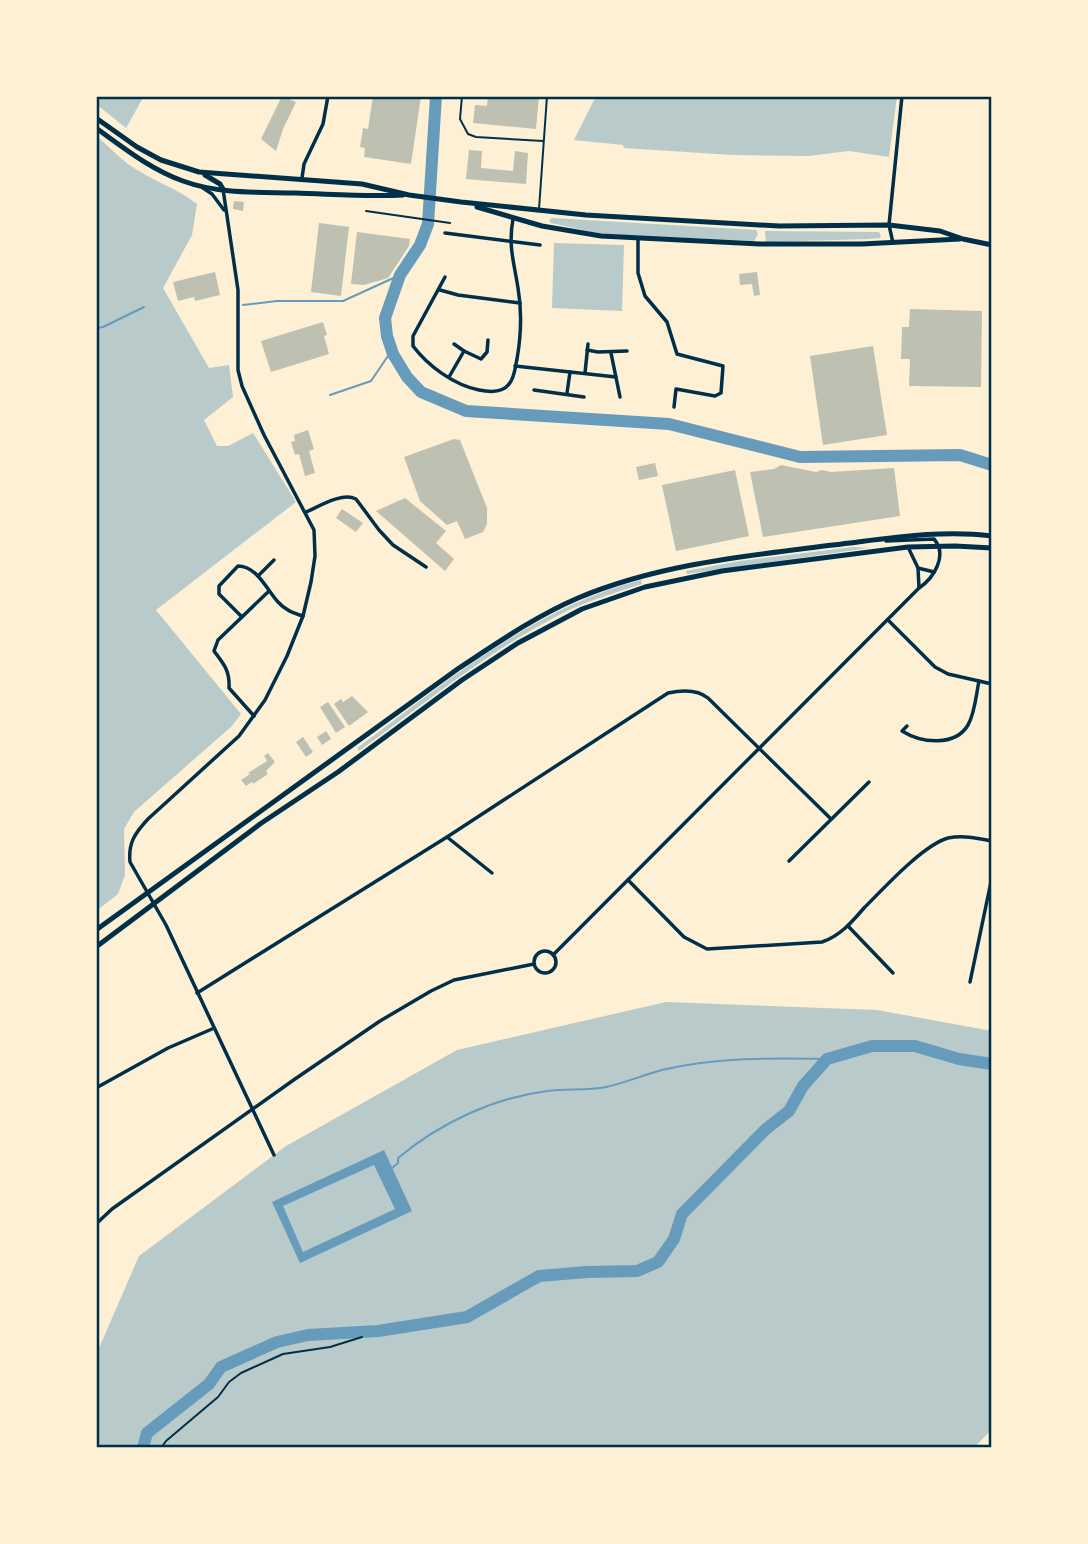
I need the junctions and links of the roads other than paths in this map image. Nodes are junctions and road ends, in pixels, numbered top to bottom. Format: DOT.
graph roads {
  1 [pos="328,96"];
  2 [pos="461,96"];
  3 [pos="547,96"];
  4 [pos="902,96"];
  5 [pos="96,118"];
  6 [pos="96,128"];
  7 [pos="543,141"];
  8 [pos="199,172"];
  9 [pos="302,178"];
  10 [pos="201,187"];
  11 [pos="223,189"];
  12 [pos="300,193"];
  13 [pos="409,195"];
  14 [pos="461,202"];
  15 [pos="541,210"];
  16 [pos="225,212"];
  17 [pos="514,217"];
  18 [pos="889,225"];
  19 [pos="542,226"];
  20 [pos="444,233"];
  21 [pos="638,239"];
  22 [pos="963,239"];
  23 [pos="512,242"];
  24 [pos="893,243"];
  25 [pos="540,245"];
  26 [pos="992,245"];
  27 [pos="445,277"];
  28 [pos="440,290"];
  29 [pos="520,303"];
  30 [pos="488,340"];
  31 [pos="454,344"];
  32 [pos="588,344"];
  33 [pos="587,349"];
  34 [pos="464,351"];
  35 [pos="627,351"];
  36 [pos="611,353"];
  37 [pos="515,366"];
  38 [pos="570,372"];
  39 [pos="585,373"];
  40 [pos="449,377"];
  41 [pos="616,377"];
  42 [pos="534,390"];
  43 [pos="567,393"];
  44 [pos="584,397"];
  45 [pos="620,397"];
  46 [pos="674,407"];
  47 [pos="306,512"];
  48 [pos="992,536"];
  49 [pos="863,541"];
  50 [pos="939,546"];
  51 [pos="908,547"];
  52 [pos="992,548"];
  53 [pos="274,560"];
  54 [pos="426,567"];
  55 [pos="918,568"];
  56 [pos="934,572"];
  57 [pos="258,576"];
  58 [pos="919,588"];
  59 [pos="269,591"];
  60 [pos="303,616"];
  61 [pos="242,617"];
  62 [pos="888,620"];
  63 [pos="979,681"];
  64 [pos="992,684"];
  65 [pos="254,716"];
  66 [pos="907,726"];
  67 [pos="957,736"];
  68 [pos="962,743"];
  69 [pos="761,748"];
  70 [pos="869,782"];
  71 [pos="831,819"];
  72 [pos="447,837"];
  73 [pos="992,841"];
  74 [pos="789,861"];
  75 [pos="492,873"];
  76 [pos="992,877"];
  77 [pos="628,880"];
  78 [pos="146,893"];
  79 [pos="153,904"];
  80 [pos="848,926"];
  81 [pos="96,930"];
  82 [pos="96,947"];
  83 [pos="553,955"];
  84 [pos="534,964"];
  85 [pos="893,972"];
  86 [pos="970,982"];
  87 [pos="197,993"];
  88 [pos="213,1028"];
  89 [pos="96,1088"];
  90 [pos="252,1111"];
  91 [pos="274,1155"];
  92 [pos="96,1224"];
  1 -- 9 [label="street"];
  2 -- 7 [label="lane"];
  3 -- 7 [label="lane"];
  4 -- 18 [label="street"];
  5 -- 8 [label="main road"];
  6 -- 10 [label="main road"];
  7 -- 15 [label="lane"];
  8 -- 9 [label="main road"];
  8 -- 11 [label="main road"];
  9 -- 12 [label="main road"];
  9 -- 13 [label="main road"];
  10 -- 11 [label="main road"];
  10 -- 16 [label="street"];
  11 -- 12 [label="main road"];
  11 -- 16 [label="street"];
  12 -- 13 [label="main road"];
  13 -- 14 [label="main road"];
  14 -- 15 [label="main road"];
  14 -- 17 [label="main road"];
  15 -- 18 [label="main road"];
  15 -- 19 [label="main road"];
  16 -- 47 [label="street"];
  17 -- 19 [label="main road"];
  17 -- 23 [label="street"];
  18 -- 22 [label="main road"];
  18 -- 24 [label="street"];
  19 -- 21 [label="main road"];
  20 -- 23 [label="street"];
  21 -- 24 [label="main road"];
  21 -- 46 [label="street"];
  22 -- 24 [label="main road"];
  22 -- 26 [label="main road"];
  23 -- 25 [label="street"];
  23 -- 29 [label="street"];
  27 -- 28 [label="street"];
  28 -- 29 [label="street"];
  28 -- 40 [label="street"];
  29 -- 37 [label="street"];
  30 -- 34 [label="street"];
  31 -- 34 [label="street"];
  32 -- 33 [label="street"];
  33 -- 36 [label="street"];
  33 -- 39 [label="street"];
  34 -- 40 [label="street"];
  35 -- 36 [label="street"];
  36 -- 41 [label="street"];
  37 -- 38 [label="street"];
  37 -- 40 [label="street"];
  38 -- 39 [label="street"];
  38 -- 43 [label="street"];
  39 -- 41 [label="street"];
  41 -- 45 [label="street"];
  42 -- 43 [label="street"];
  43 -- 44 [label="street"];
  47 -- 54 [label="street"];
  47 -- 60 [label="street"];
  48 -- 49 [label="main road"];
  49 -- 50 [label="street"];
  49 -- 78 [label="main road"];
  50 -- 51 [label="main road"];
  50 -- 52 [label="main road"];
  50 -- 56 [label="street"];
  51 -- 55 [label="street"];
  51 -- 79 [label="main road"];
  53 -- 57 [label="street"];
  55 -- 56 [label="street"];
  55 -- 58 [label="street"];
  56 -- 58 [label="street"];
  57 -- 59 [label="street"];
  57 -- 61 [label="street"];
  58 -- 62 [label="street"];
  59 -- 60 [label="street"];
  59 -- 61 [label="street"];
  60 -- 65 [label="street"];
  61 -- 65 [label="street"];
  62 -- 63 [label="street"];
  62 -- 69 [label="street"];
  63 -- 64 [label="street"];
  63 -- 67 [label="street"];
  65 -- 78 [label="street"];
  66 -- 67 [label="street"];
  67 -- 68 [label="street"];
  69 -- 71 [label="street"];
  69 -- 72 [label="street"];
  69 -- 77 [label="street"];
  70 -- 71 [label="street"];
  71 -- 74 [label="street"];
  72 -- 75 [label="street"];
  72 -- 87 [label="street"];
  73 -- 80 [label="street"];
  76 -- 86 [label="street"];
  77 -- 80 [label="street"];
  77 -- 83 [label="street"];
  78 -- 79 [label="street"];
  78 -- 81 [label="main road"];
  79 -- 82 [label="main road"];
  79 -- 87 [label="street"];
  80 -- 85 [label="street"];
  83 -- 84 [label="street"];
  83 -- 84 [label="street"];
  84 -- 90 [label="street"];
  87 -- 88 [label="street"];
  88 -- 89 [label="street"];
  88 -- 90 [label="street"];
  90 -- 91 [label="street"];
  90 -- 92 [label="street"];
}
